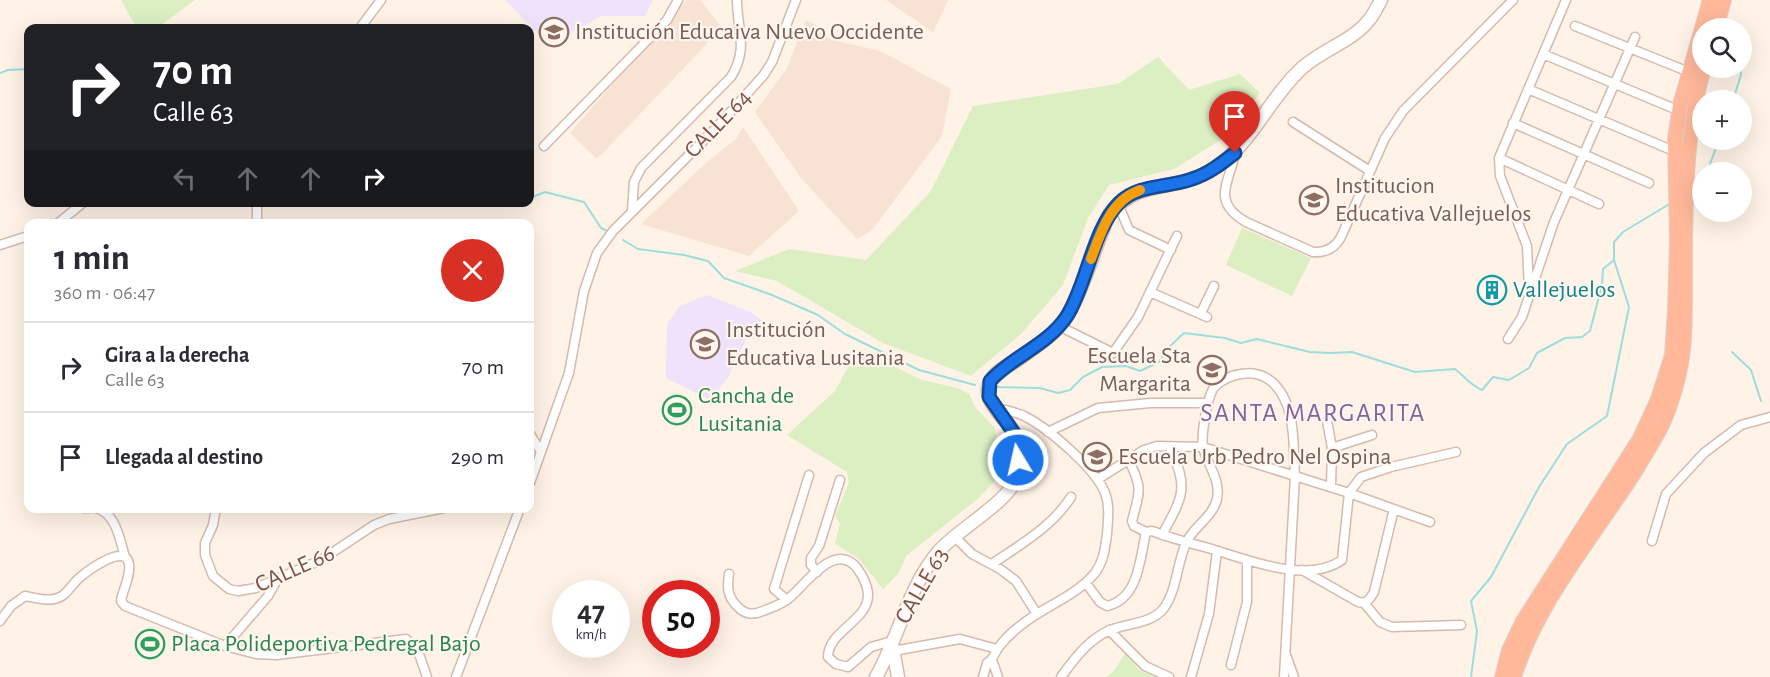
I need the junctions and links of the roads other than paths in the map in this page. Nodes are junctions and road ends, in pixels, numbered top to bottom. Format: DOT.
graph roads {
  1 [pos="390,0"];
  2 [pos="678,0"];
  3 [pos="737,0"];
  4 [pos="796,0"];
  5 [pos="1381,0"];
  6 [pos="1512,0"];
  7 [pos="1566,0"];
  8 [pos="1710,0"];
  9 [pos="1724,0"];
  10 [pos="379,2"];
  11 [pos="1719,18"];
  12 [pos="363,24"];
  13 [pos="1575,26"];
  14 [pos="1635,37"];
  15 [pos="1630,50"];
  16 [pos="1543,54"];
  17 [pos="1684,70"];
  18 [pos="1702,78"];
  19 [pos="1615,85"];
  20 [pos="1528,89"];
  21 [pos="1675,109"];
  22 [pos="1600,120"];
  23 [pos="1293,122"];
  24 [pos="1513,123"];
  25 [pos="544,146"];
  26 [pos="1669,149"];
  27 [pos="1235,153"];
  28 [pos="1585,155"];
  29 [pos="1499,158"];
  30 [pos="1371,171"];
  31 [pos="1649,183"];
  32 [pos="1569,190"];
  33 [pos="1118,204"];
  34 [pos="1599,204"];
  35 [pos="78,207"];
  36 [pos="632,211"];
  37 [pos="63,219"];
  38 [pos="1177,236"];
  39 [pos="24,237"];
  40 [pos="1681,243"];
  41 [pos="0,245"];
  42 [pos="1171,250"];
  43 [pos="1214,286"];
  44 [pos="1150,292"];
  45 [pos="1529,294"];
  46 [pos="1059,326"];
  47 [pos="1508,339"];
  48 [pos="1208,403"];
  49 [pos="995,408"];
  50 [pos="1770,417"];
  51 [pos="1327,421"];
  52 [pos="1048,432"];
  53 [pos="1372,435"];
  54 [pos="534,441"];
  55 [pos="1170,447"];
  56 [pos="1203,447"];
  57 [pos="1332,448"];
  58 [pos="541,452"];
  59 [pos="1456,452"];
  60 [pos="1128,459"];
  61 [pos="534,472"];
  62 [pos="809,475"];
  63 [pos="1295,476"];
  64 [pos="1098,479"];
  65 [pos="840,480"];
  66 [pos="1331,487"];
  67 [pos="1348,493"];
  68 [pos="1071,497"];
  69 [pos="1394,508"];
  70 [pos="107,513"];
  71 [pos="215,513"];
  72 [pos="419,513"];
  73 [pos="518,513"];
  74 [pos="1430,522"];
  75 [pos="1146,532"];
  76 [pos="1162,535"];
  77 [pos="954,536"];
  78 [pos="1652,541"];
  79 [pos="1186,542"];
  80 [pos="1217,551"];
  81 [pos="125,557"];
  82 [pos="1247,561"];
  83 [pos="992,564"];
  84 [pos="1290,570"];
  85 [pos="1302,570"];
  86 [pos="817,572"];
  87 [pos="729,574"];
  88 [pos="277,580"];
  89 [pos="1086,583"];
  90 [pos="787,600"];
  91 [pos="1364,603"];
  92 [pos="1037,614"];
  93 [pos="0,621"];
  94 [pos="1461,625"];
  95 [pos="1109,630"];
  96 [pos="225,646"];
  97 [pos="892,646"];
  98 [pos="997,649"];
  99 [pos="1285,653"];
  100 [pos="992,660"];
  101 [pos="1231,665"];
  102 [pos="457,673"];
  103 [pos="427,677"];
  104 [pos="876,677"];
  105 [pos="898,677"];
  106 [pos="982,677"];
  107 [pos="998,677"];
  108 [pos="1061,677"];
  109 [pos="1168,677"];
  110 [pos="1191,677"];
  111 [pos="1284,677"];
  112 [pos="1294,677"];
  113 [pos="1502,677"];
  114 [pos="1514,677"];
  1 -- 10 [label="street"];
  2 -- 25 [label="street"];
  3 -- 36 [label="street"];
  4 -- 36 [label="street, CALLE 64"];
  5 -- 27 [label="main road"];
  6 -- 30 [label="street"];
  7 -- 16 [label="street"];
  8 -- 40 [label="highway"];
  9 -- 11 [label="highway"];
  10 -- 12 [label="street"];
  13 -- 15 [label="street"];
  14 -- 15 [label="street"];
  15 -- 17 [label="street"];
  15 -- 19 [label="street"];
  16 -- 19 [label="street"];
  16 -- 20 [label="street"];
  18 -- 40 [label="highway"];
  19 -- 21 [label="street"];
  19 -- 22 [label="street"];
  20 -- 22 [label="street"];
  20 -- 24 [label="street"];
  22 -- 26 [label="street"];
  22 -- 28 [label="street"];
  23 -- 30 [label="street"];
  24 -- 28 [label="street"];
  24 -- 29 [label="street"];
  27 -- 30 [label="street"];
  27 -- 33 [label="main road"];
  28 -- 31 [label="street"];
  28 -- 32 [label="street"];
  29 -- 32 [label="street"];
  29 -- 45 [label="street"];
  32 -- 34 [label="street"];
  32 -- 45 [label="street"];
  33 -- 42 [label="street"];
  33 -- 46 [label="main road, CALLE 63"];
  35 -- 37 [label="street"];
  36 -- 58 [label="street, CALLE 64"];
  38 -- 42 [label="street"];
  39 -- 41 [label="street"];
  40 -- 113 [label="highway"];
  40 -- 114 [label="highway"];
  42 -- 44 [label="street"];
  43 -- 44 [label="street"];
  44 -- 46 [label="street"];
  45 -- 47 [label="street"];
  46 -- 49 [label="main road, CALLE 63"];
  48 -- 52 [label="street"];
  48 -- 56 [label="street"];
  48 -- 63 [label="street"];
  49 -- 52 [label="street"];
  49 -- 77 [label="main road, CALLE 63"];
  50 -- 78 [label="street"];
  51 -- 57 [label="street"];
  52 -- 64 [label="street"];
  53 -- 57 [label="street"];
  54 -- 58 [label="street"];
  55 -- 56 [label="street"];
  55 -- 60 [label="street"];
  55 -- 76 [label="street"];
  56 -- 63 [label="street"];
  56 -- 79 [label="street"];
  57 -- 66 [label="street"];
  58 -- 61 [label="street, CALLE 64"];
  59 -- 67 [label="street"];
  60 -- 64 [label="street"];
  60 -- 75 [label="street"];
  62 -- 90 [label="street"];
  63 -- 66 [label="street"];
  63 -- 84 [label="street"];
  64 -- 89 [label="street"];
  65 -- 86 [label="street"];
  66 -- 67 [label="street"];
  67 -- 69 [label="street"];
  67 -- 85 [label="street"];
  68 -- 83 [label="street"];
  69 -- 74 [label="street"];
  69 -- 91 [label="street"];
  70 -- 81 [label="street"];
  71 -- 88 [label="street, CALLE 66"];
  72 -- 88 [label="street, CALLE 66"];
  73 -- 102 [label="street"];
  75 -- 76 [label="street"];
  75 -- 89 [label="street"];
  76 -- 79 [label="street"];
  77 -- 83 [label="street"];
  77 -- 97 [label="main road, CALLE 63"];
  79 -- 80 [label="street"];
  79 -- 95 [label="street"];
  80 -- 82 [label="street"];
  80 -- 110 [label="street"];
  81 -- 93 [label="street"];
  81 -- 96 [label="street"];
  82 -- 84 [label="street"];
  82 -- 101 [label="street"];
  83 -- 92 [label="street"];
  84 -- 85 [label="street"];
  84 -- 99 [label="street"];
  85 -- 91 [label="street"];
  86 -- 90 [label="street"];
  86 -- 97 [label="street"];
  87 -- 90 [label="street"];
  88 -- 96 [label="street"];
  89 -- 92 [label="street"];
  91 -- 94 [label="street"];
  92 -- 98 [label="street"];
  95 -- 108 [label="street"];
  95 -- 109 [label="street"];
  96 -- 103 [label="street"];
  97 -- 98 [label="street"];
  97 -- 104 [label="main road, CALLE 63"];
  97 -- 105 [label="main road"];
  98 -- 100 [label="street"];
  99 -- 111 [label="street"];
  99 -- 112 [label="street"];
  100 -- 106 [label="street"];
  100 -- 107 [label="street"];
}
